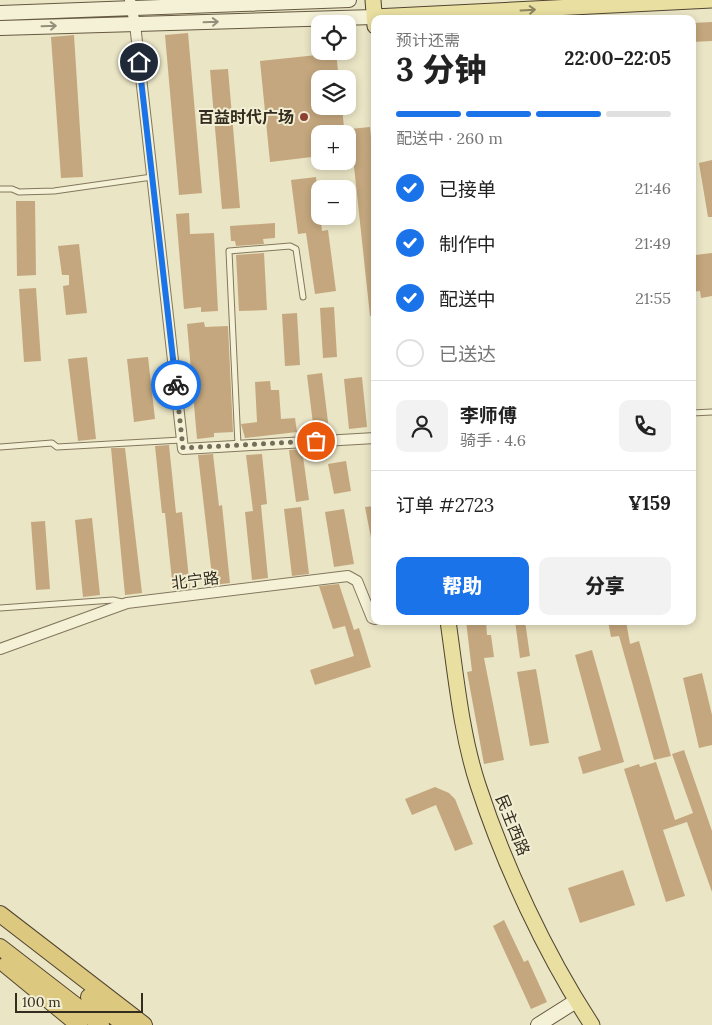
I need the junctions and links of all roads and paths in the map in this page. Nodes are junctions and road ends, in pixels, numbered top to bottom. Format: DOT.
graph roads {
  1 [pos="349,0"];
  2 [pos="373,0"];
  3 [pos="712,0"];
  4 [pos="691,1"];
  5 [pos="131,4"];
  6 [pos="0,13"];
  7 [pos="374,15"];
  8 [pos="469,15"];
  9 [pos="371,21"];
  10 [pos="135,24"];
  11 [pos="0,28"];
  12 [pos="152,176"];
  13 [pos="0,189"];
  14 [pos="303,297"];
  15 [pos="712,412"];
  16 [pos="696,413"];
  17 [pos="371,438"];
  18 [pos="182,440"];
  19 [pos="238,445"];
  20 [pos="0,446"];
  21 [pos="127,603"];
  22 [pos="0,608"];
  23 [pos="371,616"];
  24 [pos="449,625"];
  25 [pos="0,649"];
  26 [pos="0,914"];
  27 [pos="0,926"];
  28 [pos="0,947"];
  29 [pos="0,961"];
  30 [pos="576,1001"];
  31 [pos="79,1025"];
  32 [pos="101,1025"];
  33 [pos="125,1025"];
  34 [pos="144,1025"];
  35 [pos="538,1025"];
  36 [pos="592,1025"];
  1 -- 5 [label="main road"];
  2 -- 7 [label="main road"];
  3 -- 4 [label="main road"];
  8 -- 4 [label="main road, one-way"];
  5 -- 6 [label="main road"];
  5 -- 10 [label="street"];
  10 -- 9 [label="main road, one-way"];
  11 -- 10 [label="main road, one-way"];
  10 -- 12 [label="street"];
  12 -- 13 [label="lane"];
  12 -- 18 [label="street"];
  14 -- 19 [label="lane"];
  15 -- 16 [label="lane"];
  17 -- 19 [label="street"];
  18 -- 19 [label="street"];
  18 -- 20 [label="lane"];
  21 -- 22 [label="lane"];
  21 -- 23 [label="street, 北宁路"];
  21 -- 25 [label="street, 北宁路"];
  24 -- 30 [label="main road, 民主西路"];
  26 -- 34 [label="highway"];
  27 -- 33 [label="highway"];
  28 -- 32 [label="highway"];
  29 -- 31 [label="highway"];
  30 -- 35 [label="main road"];
  30 -- 36 [label="main road, 民主西路"];
}
